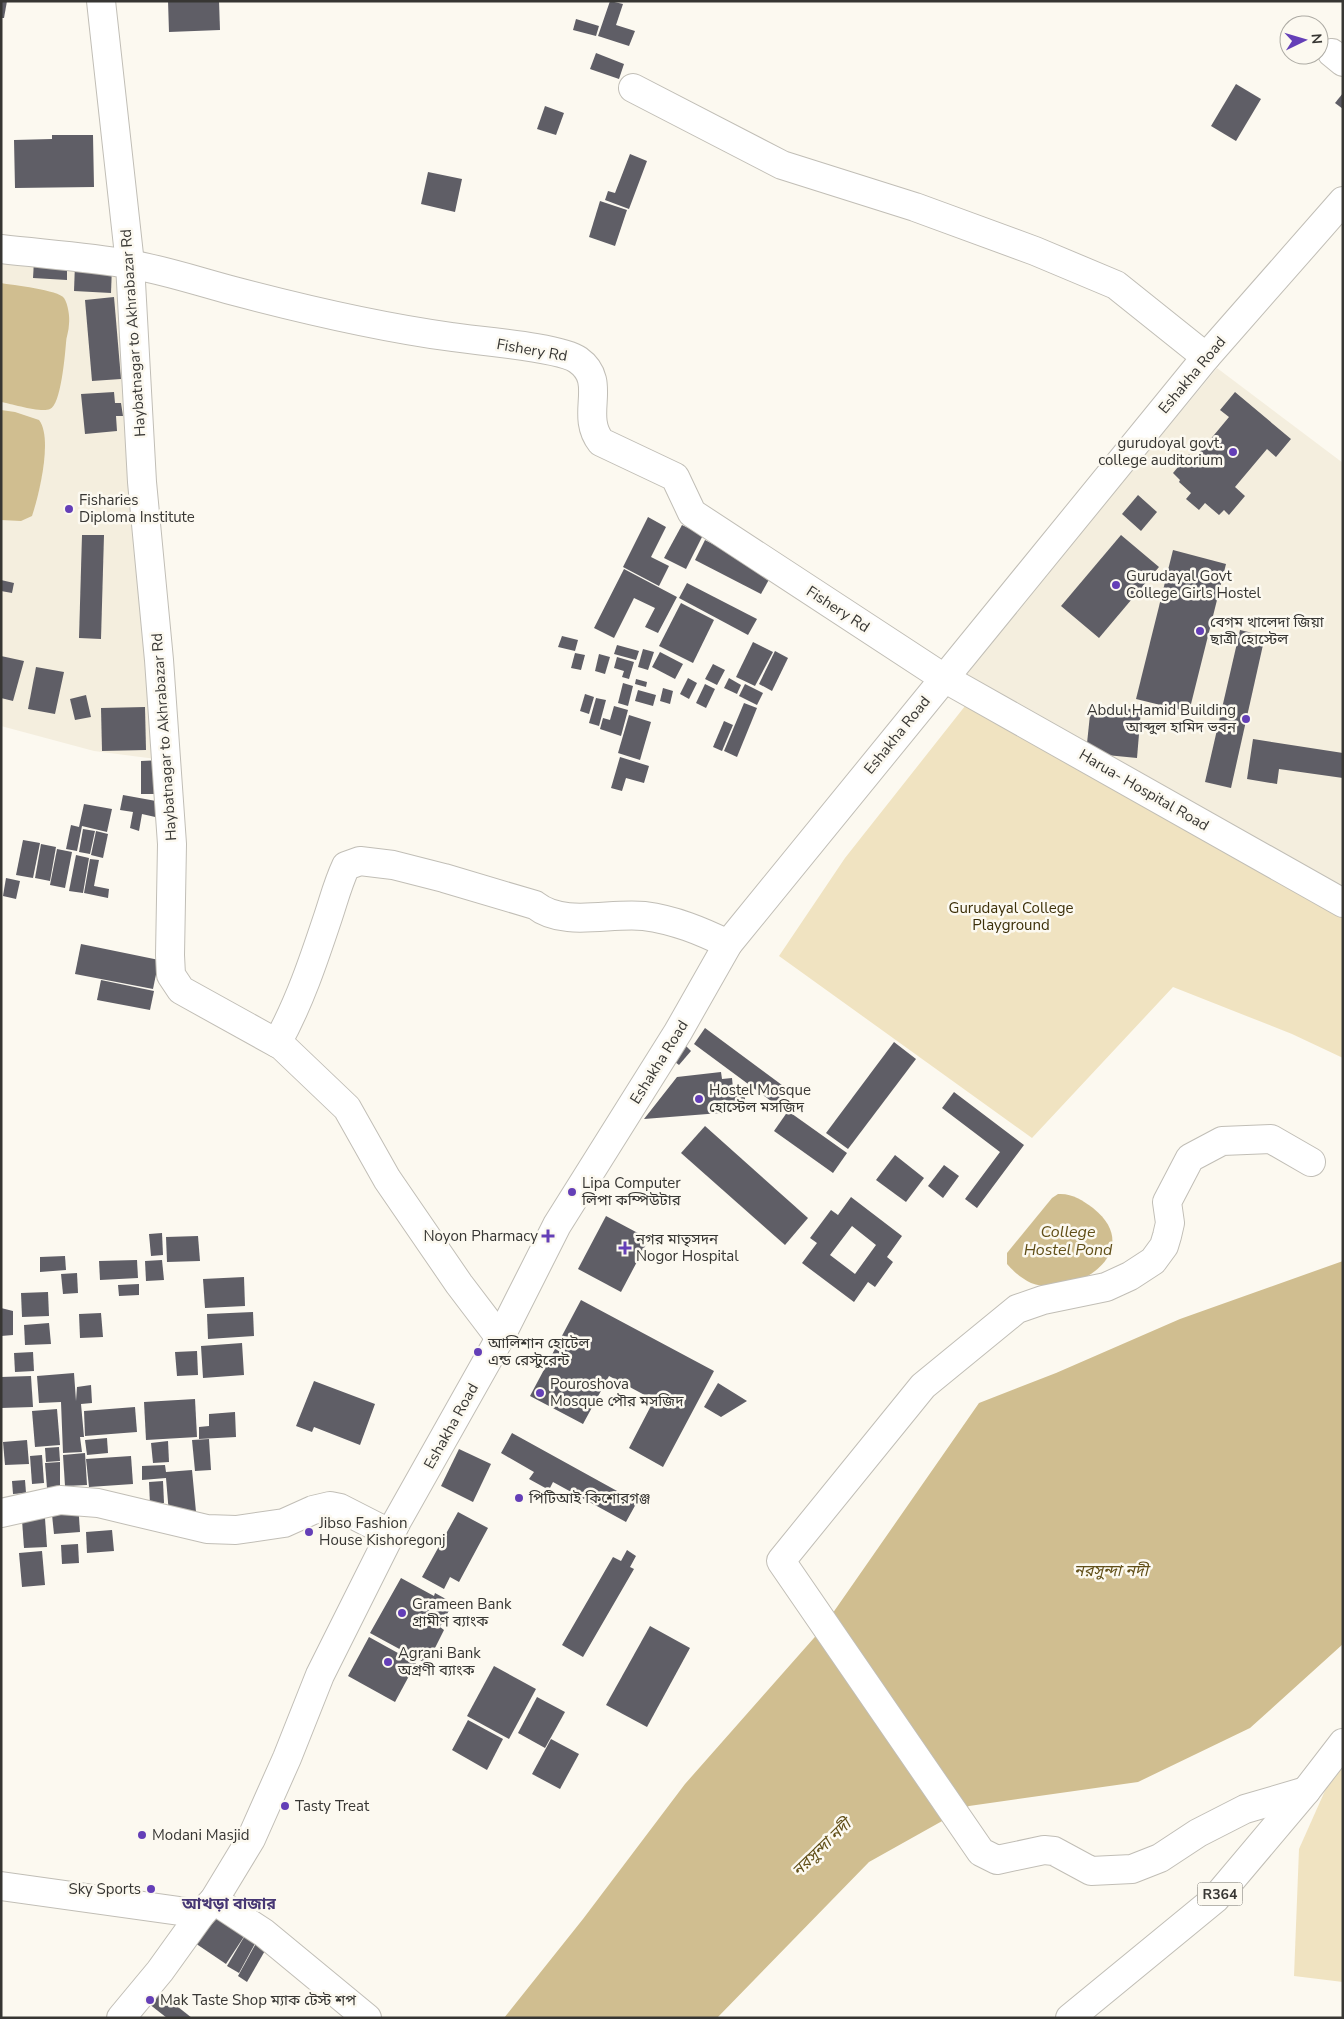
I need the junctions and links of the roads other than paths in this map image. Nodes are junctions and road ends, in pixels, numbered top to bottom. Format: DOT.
graph roads {
  1 [pos="101,1"];
  2 [pos="633,88"];
  3 [pos="1343,201"];
  4 [pos="1,249"];
  5 [pos="130,264"];
  6 [pos="1206,357"];
  7 [pos="944,678"];
  8 [pos="1343,903"];
  9 [pos="728,944"];
  10 [pos="277,1043"];
  11 [pos="1311,1162"];
  12 [pos="500,1338"];
  13 [pos="1,1513"];
  14 [pos="390,1534"];
  15 [pos="1343,1743"];
  16 [pos="1306,1791"];
  17 [pos="1,1886"];
  18 [pos="208,1907"];
  19 [pos="121,2018"];
  20 [pos="366,2018"];
  21 [pos="1070,2018"];
  1 -- 5 [label="street, Haybatnagar to Akhrabazar Rd"];
  2 -- 6 [label="street"];
  3 -- 6 [label="street, Eshakha Road"];
  4 -- 5 [label="street, Fishery Rd"];
  5 -- 7 [label="street, Fishery Rd"];
  5 -- 10 [label="street, Haybatnagar to Akhrabazar Rd"];
  6 -- 7 [label="street, Eshakha Road"];
  7 -- 8 [label="street, Harua- Hospital Road"];
  7 -- 9 [label="street, Eshakha Road"];
  9 -- 10 [label="street"];
  9 -- 12 [label="street, Eshakha Road"];
  10 -- 12 [label="street, Haybatnagar to Akhrabazar Rd"];
  11 -- 16 [label="street"];
  12 -- 14 [label="street, Eshakha Road"];
  13 -- 14 [label="street"];
  14 -- 18 [label="street, Eshakha Road"];
  15 -- 16 [label="street, R364"];
  16 -- 21 [label="street, R364"];
  17 -- 18 [label="street"];
  18 -- 19 [label="street, Eshakha Road"];
  18 -- 20 [label="street"];
}
